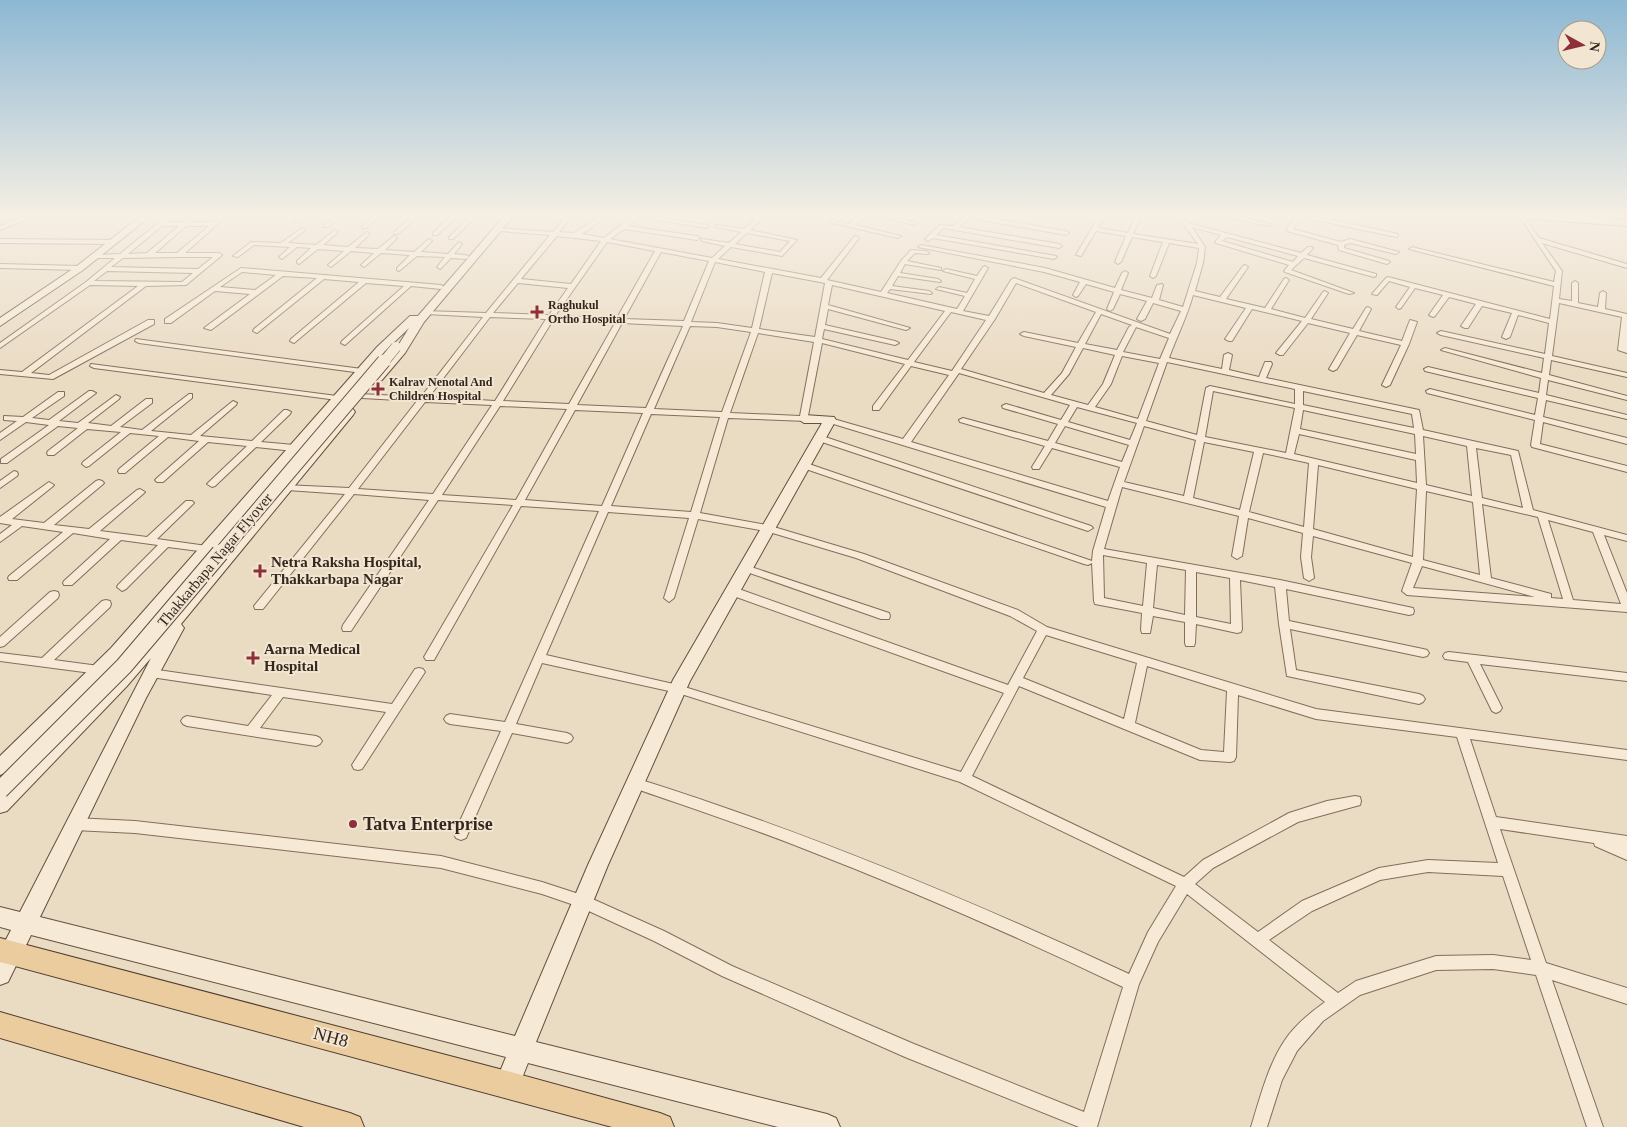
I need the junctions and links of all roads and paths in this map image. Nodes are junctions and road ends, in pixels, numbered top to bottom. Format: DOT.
graph roads {
  1 [pos="24,267"];
  2 [pos="108,267"];
  3 [pos="205,267"];
  4 [pos="402,267"];
  5 [pos="458,267"];
  6 [pos="463,267"];
  7 [pos="527,267"];
  8 [pos="587,267"];
  9 [pos="650,267"];
  10 [pos="710,267"];
  11 [pos="747,267"];
  12 [pos="837,267"];
  13 [pos="901,267"];
  14 [pos="926,267"];
  15 [pos="1013,267"];
  16 [pos="1157,267"];
  17 [pos="1199,267"];
  18 [pos="1245,267"];
  19 [pos="1291,267"];
  20 [pos="1344,267"];
  21 [pos="1483,267"];
  22 [pos="1556,267"];
  23 [pos="80,268"];
  24 [pos="985,268"];
  25 [pos="105,269"];
  26 [pos="400,269"];
  27 [pos="200,271"];
  28 [pos="769,271"];
  29 [pos="1125,273"];
  30 [pos="280,274"];
  31 [pos="896,274"];
  32 [pos="1374,275"];
  33 [pos="1153,276"];
  34 [pos="323,277"];
  35 [pos="979,278"];
  36 [pos="1286,280"];
  37 [pos="364,281"];
  38 [pos="516,281"];
  39 [pos="938,281"];
  40 [pos="1084,281"];
  41 [pos="826,282"];
  42 [pos="88,283"];
  43 [pos="1575,283"];
  44 [pos="144,284"];
  45 [pos="409,284"];
  46 [pos="1160,285"];
  47 [pos="1414,285"];
  48 [pos="1557,285"];
  49 [pos="574,286"];
  50 [pos="442,287"];
  51 [pos="888,287"];
  52 [pos="214,289"];
  53 [pos="939,289"];
  54 [pos="1118,291"];
  55 [pos="256,292"];
  56 [pos="1190,292"];
  57 [pos="929,293"];
  58 [pos="1325,293"];
  59 [pos="1351,293"];
  60 [pos="1603,293"];
  61 [pos="1375,294"];
  62 [pos="1447,294"];
  63 [pos="883,295"];
  64 [pos="969,295"];
  65 [pos="1076,295"];
  66 [pos="1222,300"];
  67 [pos="1556,300"];
  68 [pos="1153,301"];
  69 [pos="1480,303"];
  70 [pos="1575,305"];
  71 [pos="825,306"];
  72 [pos="1250,306"];
  73 [pos="1399,307"];
  74 [pos="1110,308"];
  75 [pos="1368,309"];
  76 [pos="949,310"];
  77 [pos="1100,310"];
  78 [pos="1185,310"];
  79 [pos="1266,310"];
  80 [pos="1601,310"];
  81 [pos="959,312"];
  82 [pos="1516,312"];
  83 [pos="488,314"];
  84 [pos="1433,315"];
  85 [pos="1626,316"];
  86 [pos="551,317"];
  87 [pos="419,318"];
  88 [pos="992,319"];
  89 [pos="1141,319"];
  90 [pos="1307,320"];
  91 [pos="168,321"];
  92 [pos="619,321"];
  93 [pos="151,322"];
  94 [pos="1413,322"];
  95 [pos="1554,322"];
  96 [pos="0,323"];
  97 [pos="687,324"];
  98 [pos="822,326"];
  99 [pos="1133,326"];
  100 [pos="1466,326"];
  101 [pos="208,328"];
  102 [pos="906,328"];
  103 [pos="755,330"];
  104 [pos="257,332"];
  105 [pos="1355,332"];
  106 [pos="1441,333"];
  107 [pos="1024,334"];
  108 [pos="1506,336"];
  109 [pos="1172,337"];
  110 [pos="1229,339"];
  111 [pos="819,340"];
  112 [pos="139,341"];
  113 [pos="294,341"];
  114 [pos="345,343"];
  115 [pos="895,343"];
  116 [pos="1405,344"];
  117 [pos="0,346"];
  118 [pos="1082,346"];
  119 [pos="392,347"];
  120 [pos="1444,350"];
  121 [pos="1627,352"];
  122 [pos="1119,353"];
  123 [pos="1280,353"];
  124 [pos="1228,356"];
  125 [pos="1548,356"];
  126 [pos="1164,360"];
  127 [pos="910,363"];
  128 [pos="1268,364"];
  129 [pos="94,366"];
  130 [pos="1215,369"];
  131 [pos="1333,369"];
  132 [pos="1428,369"];
  133 [pos="362,371"];
  134 [pos="1225,371"];
  135 [pos="0,372"];
  136 [pos="956,372"];
  137 [pos="24,374"];
  138 [pos="1627,375"];
  139 [pos="1545,377"];
  140 [pos="1262,379"];
  141 [pos="1386,385"];
  142 [pos="1299,387"];
  143 [pos="1210,388"];
  144 [pos="1430,391"];
  145 [pos="92,393"];
  146 [pos="61,394"];
  147 [pos="189,396"];
  148 [pos="362,396"];
  149 [pos="1046,396"];
  150 [pos="116,397"];
  151 [pos="1542,397"];
  152 [pos="337,398"];
  153 [pos="1627,398"];
  154 [pos="423,400"];
  155 [pos="149,401"];
  156 [pos="233,403"];
  157 [pos="497,404"];
  158 [pos="1075,404"];
  159 [pos="1006,406"];
  160 [pos="1300,407"];
  161 [pos="572,408"];
  162 [pos="876,408"];
  163 [pos="1090,408"];
  164 [pos="647,411"];
  165 [pos="287,412"];
  166 [pos="724,415"];
  167 [pos="1627,417"];
  168 [pos="7,418"];
  169 [pos="804,419"];
  170 [pos="25,420"];
  171 [pos="830,420"];
  172 [pos="963,420"];
  173 [pos="1539,420"];
  174 [pos="54,422"];
  175 [pos="1141,422"];
  176 [pos="1063,423"];
  177 [pos="84,425"];
  178 [pos="114,428"];
  179 [pos="129,430"];
  180 [pos="1297,431"];
  181 [pos="144,432"];
  182 [pos="1420,432"];
  183 [pos="166,435"];
  184 [pos="0,437"];
  185 [pos="192,438"];
  186 [pos="819,438"];
  187 [pos="1199,438"];
  188 [pos="206,439"];
  189 [pos="1627,441"];
  190 [pos="906,442"];
  191 [pos="252,444"];
  192 [pos="1134,444"];
  193 [pos="1471,444"];
  194 [pos="1051,445"];
  195 [pos="294,448"];
  196 [pos="1259,451"];
  197 [pos="51,453"];
  198 [pos="1290,456"];
  199 [pos="1421,458"];
  200 [pos="4,461"];
  201 [pos="1314,462"];
  202 [pos="86,464"];
  203 [pos="803,466"];
  204 [pos="1125,466"];
  205 [pos="1036,467"];
  206 [pos="1627,469"];
  207 [pos="122,472"];
  208 [pos="14,474"];
  209 [pos="160,480"];
  210 [pos="98,483"];
  211 [pos="1119,483"];
  212 [pos="212,484"];
  213 [pos="0,485"];
  214 [pos="49,485"];
  215 [pos="287,487"];
  216 [pos="1422,487"];
  217 [pos="140,492"];
  218 [pos="351,492"];
  219 [pos="434,498"];
  220 [pos="1188,500"];
  221 [pos="1477,500"];
  222 [pos="189,503"];
  223 [pos="518,504"];
  224 [pos="1111,505"];
  225 [pos="604,510"];
  226 [pos="1529,512"];
  227 [pos="1244,514"];
  228 [pos="694,515"];
  229 [pos="1542,515"];
  230 [pos="1,521"];
  231 [pos="19,524"];
  232 [pos="44,527"];
  233 [pos="767,528"];
  234 [pos="1088,528"];
  235 [pos="71,530"];
  236 [pos="1597,530"];
  237 [pos="1308,532"];
  238 [pos="91,533"];
  239 [pos="118,537"];
  240 [pos="1627,538"];
  241 [pos="0,539"];
  242 [pos="149,541"];
  243 [pos="166,543"];
  244 [pos="207,549"];
  245 [pos="1098,551"];
  246 [pos="1237,556"];
  247 [pos="1152,561"];
  248 [pos="1088,562"];
  249 [pos="1418,562"];
  250 [pos="745,568"];
  251 [pos="1191,568"];
  252 [pos="1235,576"];
  253 [pos="13,578"];
  254 [pos="1309,578"];
  255 [pos="1486,580"];
  256 [pos="68,583"];
  257 [pos="1280,584"];
  258 [pos="122,587"];
  259 [pos="732,591"];
  260 [pos="54,595"];
  261 [pos="669,598"];
  262 [pos="162,602"];
  263 [pos="1569,603"];
  264 [pos="106,604"];
  265 [pos="189,604"];
  266 [pos="259,606"];
  267 [pos="1627,607"];
  268 [pos="1148,611"];
  269 [pos="1409,611"];
  270 [pos="885,616"];
  271 [pos="1190,619"];
  272 [pos="1284,624"];
  273 [pos="348,628"];
  274 [pos="1043,630"];
  275 [pos="1146,630"];
  276 [pos="0,643"];
  277 [pos="1190,643"];
  278 [pos="1423,653"];
  279 [pos="1449,656"];
  280 [pos="0,657"];
  281 [pos="430,658"];
  282 [pos="539,658"];
  283 [pos="1472,659"];
  284 [pos="1143,661"];
  285 [pos="44,663"];
  286 [pos="99,670"];
  287 [pos="419,672"];
  288 [pos="151,673"];
  289 [pos="1627,677"];
  290 [pos="1014,685"];
  291 [pos="1233,688"];
  292 [pos="678,689"];
  293 [pos="280,693"];
  294 [pos="1419,699"];
  295 [pos="1496,708"];
  296 [pos="394,709"];
  297 [pos="450,718"];
  298 [pos="187,721"];
  299 [pos="508,726"];
  300 [pos="1128,726"];
  301 [pos="250,732"];
  302 [pos="1462,733"];
  303 [pos="567,738"];
  304 [pos="316,741"];
  305 [pos="1627,755"];
  306 [pos="2,763"];
  307 [pos="358,765"];
  308 [pos="964,778"];
  309 [pos="0,779"];
  310 [pos="635,783"];
  311 [pos="0,790"];
  312 [pos="1356,800"];
  313 [pos="0,805"];
  314 [pos="1491,822"];
  315 [pos="74,824"];
  316 [pos="461,834"];
  317 [pos="1590,838"];
  318 [pos="1627,842"];
  319 [pos="1627,854"];
  320 [pos="1508,870"];
  321 [pos="1185,884"];
  322 [pos="583,902"];
  323 [pos="0,917"];
  324 [pos="24,923"];
  325 [pos="1258,941"];
  326 [pos="3,959"];
  327 [pos="1542,969"];
  328 [pos="1132,983"];
  329 [pos="1627,996"];
  330 [pos="1338,1002"];
  331 [pos="0,1025"];
  332 [pos="520,1050"];
  333 [pos="506,1084"];
  334 [pos="1089,1125"];
  335 [pos="350,1127"];
  336 [pos="660,1127"];
  337 [pos="827,1127"];
  338 [pos="1259,1127"];
  339 [pos="1595,1127"];
  1 -- 23 [label="street"];
  2 -- 25 [label="street"];
  3 -- 27 [label="street"];
  4 -- 26 [label="street"];
  5 -- 50 [label="street"];
  6 -- 87 [label="street"];
  7 -- 38 [label="street"];
  8 -- 49 [label="street"];
  9 -- 92 [label="street"];
  10 -- 97 [label="street"];
  11 -- 28 [label="street"];
  12 -- 41 [label="street"];
  13 -- 31 [label="street"];
  14 -- 35 [label="street"];
  15 -- 40 [label="street"];
  16 -- 33 [label="street"];
  17 -- 56 [label="street"];
  18 -- 66 [label="street"];
  19 -- 59 [label="street"];
  20 -- 32 [label="street"];
  21 -- 48 [label="street"];
  22 -- 48 [label="street"];
  23 -- 96 [label="street"];
  24 -- 35 [label="street"];
  25 -- 27 [label="street"];
  25 -- 42 [label="street"];
  27 -- 44 [label="street"];
  28 -- 41 [label="street"];
  28 -- 103 [label="street"];
  29 -- 54 [label="street"];
  30 -- 34 [label="street"];
  30 -- 52 [label="street"];
  30 -- 55 [label="street"];
  31 -- 39 [label="street"];
  31 -- 51 [label="street"];
  34 -- 37 [label="street"];
  34 -- 104 [label="street"];
  35 -- 64 [label="street"];
  36 -- 79 [label="street"];
  37 -- 45 [label="street"];
  37 -- 113 [label="street"];
  38 -- 49 [label="street"];
  38 -- 83 [label="street"];
  40 -- 54 [label="street"];
  40 -- 65 [label="street"];
  41 -- 63 [label="street"];
  41 -- 71 [label="street"];
  42 -- 44 [label="street"];
  42 -- 117 [label="street"];
  43 -- 70 [label="street"];
  44 -- 137 [label="street"];
  45 -- 50 [label="street"];
  45 -- 114 [label="street"];
  46 -- 68 [label="street"];
  47 -- 61 [label="street"];
  47 -- 62 [label="street"];
  47 -- 73 [label="street"];
  48 -- 67 [label="street"];
  49 -- 86 [label="street"];
  50 -- 87 [label="street"];
  51 -- 57 [label="street"];
  51 -- 63 [label="street"];
  52 -- 55 [label="street"];
  52 -- 91 [label="street"];
  53 -- 64 [label="street"];
  54 -- 68 [label="street"];
  54 -- 74 [label="street"];
  55 -- 101 [label="street"];
  56 -- 66 [label="street"];
  56 -- 78 [label="street"];
  58 -- 90 [label="street"];
  60 -- 80 [label="street"];
  62 -- 69 [label="street"];
  62 -- 84 [label="street"];
  63 -- 76 [label="street"];
  64 -- 81 [label="street"];
  66 -- 72 [label="street"];
  67 -- 70 [label="street"];
  67 -- 95 [label="street"];
  68 -- 78 [label="street"];
  68 -- 89 [label="street"];
  69 -- 82 [label="street"];
  69 -- 100 [label="street"];
  70 -- 80 [label="street"];
  71 -- 98 [label="street"];
  71 -- 102 [label="street"];
  72 -- 79 [label="street"];
  72 -- 110 [label="street"];
  75 -- 105 [label="street"];
  76 -- 81 [label="street"];
  76 -- 127 [label="street"];
  77 -- 88 [label="street"];
  77 -- 109 [label="street"];
  77 -- 118 [label="street"];
  78 -- 109 [label="street"];
  79 -- 90 [label="street"];
  80 -- 85 [label="street"];
  81 -- 88 [label="street"];
  82 -- 95 [label="street"];
  82 -- 108 [label="street"];
  83 -- 86 [label="street"];
  83 -- 87 [label="street"];
  83 -- 154 [label="street"];
  85 -- 121 [label="street"];
  86 -- 92 [label="street"];
  86 -- 157 [label="street"];
  87 -- 119 [label="street, Thakkarbapa Nagar Flyover"];
  87 -- 133 [label="street"];
  87 -- 148 [label="street"];
  88 -- 136 [label="street"];
  90 -- 105 [label="street"];
  90 -- 123 [label="street"];
  92 -- 97 [label="street"];
  92 -- 161 [label="street"];
  93 -- 137 [label="street"];
  94 -- 116 [label="street"];
  95 -- 125 [label="street"];
  97 -- 103 [label="street"];
  97 -- 164 [label="street"];
  98 -- 111 [label="street"];
  98 -- 115 [label="street"];
  99 -- 122 [label="street"];
  103 -- 111 [label="street"];
  103 -- 166 [label="street"];
  105 -- 116 [label="street"];
  105 -- 131 [label="street"];
  106 -- 125 [label="street"];
  107 -- 118 [label="street"];
  109 -- 126 [label="street"];
  111 -- 127 [label="street"];
  111 -- 169 [label="street"];
  112 -- 133 [label="street"];
  116 -- 141 [label="street"];
  118 -- 122 [label="street"];
  118 -- 149 [label="street"];
  119 -- 309 [label="street, Thakkarbapa Nagar Flyover, bridge"];
  119 -- 311 [label="street, Thakkarbapa Nagar Flyover, bridge"];
  120 -- 139 [label="street"];
  122 -- 126 [label="street"];
  122 -- 163 [label="street"];
  124 -- 134 [label="street"];
  125 -- 138 [label="street"];
  125 -- 139 [label="street"];
  126 -- 130 [label="street"];
  126 -- 175 [label="street"];
  127 -- 136 [label="street"];
  127 -- 162 [label="street"];
  128 -- 140 [label="street"];
  129 -- 152 [label="street"];
  130 -- 134 [label="street"];
  130 -- 143 [label="street"];
  132 -- 151 [label="street"];
  133 -- 152 [label="street"];
  134 -- 140 [label="street"];
  135 -- 137 [label="street"];
  136 -- 149 [label="street"];
  136 -- 190 [label="street"];
  139 -- 151 [label="street"];
  139 -- 153 [label="street"];
  140 -- 142 [label="street"];
  142 -- 160 [label="street"];
  142 -- 182 [label="street"];
  143 -- 160 [label="street"];
  143 -- 187 [label="street"];
  144 -- 173 [label="street"];
  145 -- 174 [label="street"];
  146 -- 170 [label="street"];
  147 -- 181 [label="street"];
  148 -- 154 [label="street"];
  148 -- 215 [label="street"];
  149 -- 158 [label="street"];
  150 -- 177 [label="street"];
  151 -- 167 [label="street"];
  151 -- 173 [label="street"];
  152 -- 195 [label="street"];
  154 -- 157 [label="street"];
  154 -- 218 [label="street"];
  155 -- 178 [label="street"];
  156 -- 185 [label="street"];
  157 -- 161 [label="street"];
  157 -- 219 [label="street"];
  158 -- 163 [label="street"];
  158 -- 176 [label="street"];
  159 -- 176 [label="street"];
  160 -- 180 [label="street"];
  160 -- 182 [label="street"];
  161 -- 164 [label="street"];
  161 -- 223 [label="street"];
  163 -- 175 [label="street"];
  164 -- 166 [label="street"];
  164 -- 225 [label="street"];
  165 -- 191 [label="street"];
  166 -- 169 [label="street"];
  166 -- 228 [label="street"];
  168 -- 170 [label="street"];
  169 -- 171 [label="street"];
  170 -- 174 [label="street"];
  170 -- 184 [label="street"];
  171 -- 186 [label="street"];
  171 -- 190 [label="street"];
  172 -- 194 [label="street"];
  173 -- 189 [label="street"];
  173 -- 206 [label="street"];
  174 -- 177 [label="street"];
  174 -- 200 [label="street"];
  175 -- 187 [label="street"];
  175 -- 192 [label="street"];
  176 -- 192 [label="street"];
  176 -- 194 [label="street"];
  177 -- 178 [label="street"];
  177 -- 197 [label="street"];
  178 -- 179 [label="street"];
  179 -- 181 [label="street"];
  179 -- 202 [label="street"];
  180 -- 198 [label="street"];
  180 -- 199 [label="street"];
  181 -- 183 [label="street"];
  182 -- 193 [label="street"];
  182 -- 199 [label="street"];
  183 -- 185 [label="street"];
  183 -- 207 [label="street"];
  185 -- 188 [label="street"];
  186 -- 203 [label="street"];
  186 -- 234 [label="street"];
  187 -- 196 [label="street"];
  187 -- 220 [label="street"];
  188 -- 191 [label="street"];
  188 -- 209 [label="street"];
  190 -- 224 [label="street"];
  191 -- 195 [label="street"];
  191 -- 212 [label="street"];
  192 -- 204 [label="street"];
  193 -- 221 [label="street"];
  193 -- 226 [label="street"];
  194 -- 204 [label="street"];
  194 -- 205 [label="street"];
  195 -- 244 [label="street"];
  196 -- 198 [label="street"];
  196 -- 227 [label="street"];
  198 -- 201 [label="street"];
  199 -- 216 [label="street"];
  201 -- 216 [label="street"];
  201 -- 237 [label="street"];
  203 -- 233 [label="street"];
  203 -- 248 [label="street"];
  204 -- 211 [label="street"];
  208 -- 213 [label="street"];
  210 -- 232 [label="street"];
  211 -- 220 [label="street"];
  211 -- 224 [label="street"];
  214 -- 230 [label="street"];
  215 -- 218 [label="street"];
  215 -- 265 [label="street"];
  216 -- 221 [label="street"];
  216 -- 249 [label="street"];
  217 -- 238 [label="street"];
  218 -- 219 [label="street"];
  218 -- 266 [label="street"];
  219 -- 223 [label="street"];
  219 -- 273 [label="street"];
  220 -- 227 [label="street"];
  221 -- 226 [label="street"];
  221 -- 255 [label="street"];
  222 -- 242 [label="street"];
  223 -- 225 [label="street"];
  223 -- 281 [label="street"];
  224 -- 245 [label="street"];
  225 -- 228 [label="street"];
  225 -- 282 [label="street"];
  226 -- 229 [label="street"];
  227 -- 237 [label="street"];
  227 -- 246 [label="street"];
  228 -- 233 [label="street"];
  228 -- 261 [label="street"];
  229 -- 236 [label="street"];
  229 -- 263 [label="street"];
  230 -- 231 [label="street"];
  231 -- 232 [label="street"];
  231 -- 241 [label="street"];
  232 -- 235 [label="street"];
  233 -- 250 [label="street"];
  233 -- 274 [label="street"];
  235 -- 238 [label="street"];
  235 -- 253 [label="street"];
  236 -- 240 [label="street"];
  236 -- 267 [label="street"];
  237 -- 249 [label="street"];
  237 -- 254 [label="street"];
  238 -- 239 [label="street"];
  239 -- 242 [label="street"];
  239 -- 256 [label="street"];
  242 -- 243 [label="street"];
  243 -- 244 [label="street"];
  243 -- 258 [label="street"];
  244 -- 262 [label="street"];
  245 -- 247 [label="street"];
  245 -- 268 [label="street"];
  247 -- 251 [label="street"];
  247 -- 268 [label="street"];
  249 -- 255 [label="street"];
  249 -- 263 [label="street"];
  250 -- 259 [label="street"];
  250 -- 270 [label="street"];
  251 -- 252 [label="street"];
  251 -- 271 [label="street"];
  252 -- 257 [label="street"];
  252 -- 271 [label="street"];
  255 -- 263 [label="street"];
  257 -- 269 [label="street"];
  257 -- 272 [label="street"];
  259 -- 290 [label="street"];
  259 -- 292 [label="street"];
  260 -- 276 [label="street"];
  262 -- 265 [label="street"];
  262 -- 286 [label="street"];
  263 -- 267 [label="street"];
  264 -- 285 [label="street"];
  265 -- 288 [label="street"];
  265 -- 313 [label="street"];
  268 -- 271 [label="street"];
  268 -- 275 [label="street"];
  271 -- 277 [label="street"];
  272 -- 278 [label="street"];
  272 -- 294 [label="street"];
  274 -- 284 [label="street"];
  274 -- 290 [label="street"];
  279 -- 283 [label="street"];
  280 -- 285 [label="street"];
  282 -- 292 [label="street"];
  282 -- 299 [label="street"];
  283 -- 289 [label="street"];
  283 -- 295 [label="street"];
  284 -- 291 [label="street"];
  284 -- 300 [label="street"];
  285 -- 286 [label="street"];
  286 -- 306 [label="street"];
  287 -- 296 [label="street"];
  288 -- 293 [label="street"];
  288 -- 315 [label="street"];
  290 -- 300 [label="street"];
  290 -- 308 [label="street"];
  291 -- 300 [label="street"];
  291 -- 302 [label="street"];
  292 -- 308 [label="street"];
  292 -- 310 [label="street"];
  293 -- 296 [label="street"];
  293 -- 301 [label="street"];
  296 -- 307 [label="street"];
  297 -- 299 [label="street"];
  298 -- 301 [label="street"];
  299 -- 303 [label="street"];
  299 -- 316 [label="street"];
  301 -- 304 [label="street"];
  302 -- 305 [label="street"];
  302 -- 314 [label="street"];
  308 -- 321 [label="street"];
  310 -- 322 [label="street"];
  310 -- 328 [label="street"];
  312 -- 321 [label="street"];
  314 -- 317 [label="street"];
  314 -- 320 [label="street"];
  315 -- 322 [label="street"];
  315 -- 324 [label="street"];
  317 -- 318 [label="street"];
  317 -- 319 [label="street"];
  320 -- 325 [label="street"];
  320 -- 327 [label="street"];
  321 -- 325 [label="street"];
  321 -- 328 [label="street"];
  322 -- 332 [label="street"];
  322 -- 334 [label="street"];
  323 -- 324 [label="street"];
  324 -- 326 [label="street"];
  324 -- 332 [label="street"];
  325 -- 330 [label="street"];
  326 -- 333 [label="main road, NH8"];
  327 -- 329 [label="street"];
  327 -- 330 [label="street"];
  327 -- 339 [label="street"];
  328 -- 334 [label="street"];
  330 -- 338 [label="street"];
  331 -- 335 [label="main road"];
  332 -- 333 [label="street"];
  332 -- 337 [label="street"];
  333 -- 336 [label="main road, NH8"];
}
